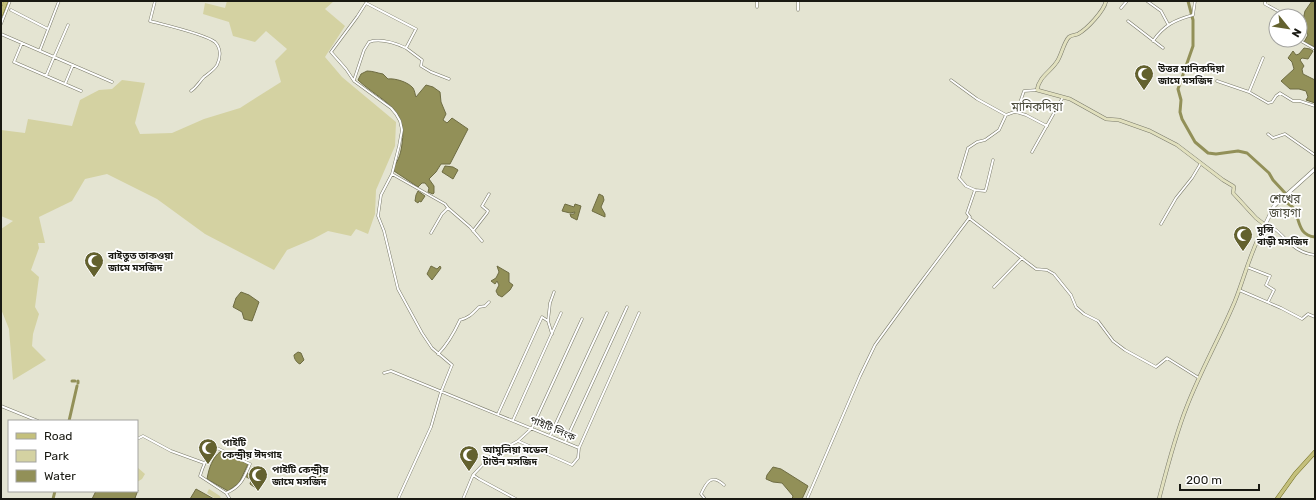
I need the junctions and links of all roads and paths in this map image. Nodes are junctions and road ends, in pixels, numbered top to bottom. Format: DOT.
graph roads {
  1 [pos="2,1"];
  2 [pos="6,1"];
  3 [pos="10,1"];
  4 [pos="59,1"];
  5 [pos="155,1"];
  6 [pos="757,1"];
  7 [pos="798,1"];
  8 [pos="1106,1"];
  9 [pos="1127,1"];
  10 [pos="1147,1"];
  11 [pos="1195,1"];
  12 [pos="1265,1"];
  13 [pos="365,2"];
  14 [pos="1,4"];
  15 [pos="757,7"];
  16 [pos="1121,8"];
  17 [pos="1272,8"];
  18 [pos="11,10"];
  19 [pos="798,10"];
  20 [pos="1,14"];
  21 [pos="1128,21"];
  22 [pos="1,24"];
  23 [pos="1168,24"];
  24 [pos="68,25"];
  25 [pos="48,29"];
  26 [pos="1,34"];
  27 [pos="1153,41"];
  28 [pos="22,43"];
  29 [pos="406,48"];
  30 [pos="1163,48"];
  31 [pos="40,50"];
  32 [pos="54,56"];
  33 [pos="1263,58"];
  34 [pos="74,65"];
  35 [pos="46,76"];
  36 [pos="449,79"];
  37 [pos="354,80"];
  38 [pos="952,80"];
  39 [pos="1217,81"];
  40 [pos="112,82"];
  41 [pos="65,84"];
  42 [pos="1037,90"];
  43 [pos="81,91"];
  44 [pos="191,91"];
  45 [pos="1249,92"];
  46 [pos="1063,97"];
  47 [pos="1315,106"];
  48 [pos="1016,112"];
  49 [pos="1006,115"];
  50 [pos="1047,126"];
  51 [pos="1268,134"];
  52 [pos="1032,152"];
  53 [pos="1315,155"];
  54 [pos="993,160"];
  55 [pos="1201,164"];
  56 [pos="1315,169"];
  57 [pos="392,174"];
  58 [pos="975,190"];
  59 [pos="489,194"];
  60 [pos="448,208"];
  61 [pos="969,218"];
  62 [pos="1161,224"];
  63 [pos="1265,225"];
  64 [pos="473,231"];
  65 [pos="431,233"];
  66 [pos="482,241"];
  67 [pos="1315,256"];
  68 [pos="1022,258"];
  69 [pos="1247,267"];
  70 [pos="994,287"];
  71 [pos="1239,290"];
  72 [pos="554,292"];
  73 [pos="489,302"];
  74 [pos="1268,302"];
  75 [pos="627,307"];
  76 [pos="561,313"];
  77 [pos="607,313"];
  78 [pos="639,313"];
  79 [pos="1315,317"];
  80 [pos="582,319"];
  81 [pos="548,321"];
  82 [pos="552,334"];
  83 [pos="438,354"];
  84 [pos="384,373"];
  85 [pos="1200,378"];
  86 [pos="441,392"];
  87 [pos="1,406"];
  88 [pos="498,414"];
  89 [pos="36,420"];
  90 [pos="513,420"];
  91 [pos="532,428"];
  92 [pos="550,436"];
  93 [pos="138,438"];
  94 [pos="518,441"];
  95 [pos="565,442"];
  96 [pos="579,448"];
  97 [pos="1315,452"];
  98 [pos="204,463"];
  99 [pos="473,475"];
  100 [pos="724,485"];
  101 [pos="226,493"];
  102 [pos="230,499"];
  103 [pos="398,499"];
  104 [pos="463,499"];
  105 [pos="516,499"];
  106 [pos="705,499"];
  107 [pos="808,499"];
  108 [pos="1159,499"];
  109 [pos="1277,499"];
  1 -- 14 [label="main road"];
  2 -- 20 [label="main road"];
  3 -- 22 [label="street"];
  4 -- 25 [label="street"];
  5 -- 44 [label="street"];
  6 -- 15 [label="street"];
  7 -- 19 [label="street"];
  8 -- 42 [label="main road"];
  9 -- 16 [label="street"];
  10 -- 23 [label="street"];
  11 -- 23 [label="street"];
  12 -- 17 [label="street"];
  13 -- 29 [label="street"];
  13 -- 37 [label="street"];
  18 -- 25 [label="street"];
  21 -- 27 [label="street"];
  23 -- 27 [label="street"];
  24 -- 32 [label="street"];
  25 -- 31 [label="street"];
  26 -- 28 [label="street"];
  27 -- 30 [label="street"];
  28 -- 31 [label="street"];
  28 -- 35 [label="street"];
  29 -- 36 [label="street"];
  29 -- 37 [label="street"];
  31 -- 32 [label="street"];
  32 -- 34 [label="street"];
  32 -- 35 [label="street"];
  33 -- 45 [label="street"];
  34 -- 40 [label="street"];
  34 -- 41 [label="street"];
  35 -- 41 [label="street"];
  37 -- 57 [label="street"];
  38 -- 49 [label="street"];
  39 -- 45 [label="street"];
  41 -- 43 [label="street"];
  42 -- 46 [label="main road"];
  42 -- 48 [label="street"];
  45 -- 47 [label="street"];
  46 -- 50 [label="street"];
  46 -- 55 [label="main road"];
  48 -- 49 [label="street"];
  48 -- 50 [label="street"];
  49 -- 58 [label="street"];
  50 -- 52 [label="street"];
  51 -- 53 [label="street"];
  54 -- 58 [label="street"];
  55 -- 62 [label="street"];
  55 -- 63 [label="main road"];
  56 -- 63 [label="street"];
  57 -- 60 [label="street"];
  57 -- 83 [label="street"];
  58 -- 61 [label="street"];
  59 -- 64 [label="street"];
  60 -- 64 [label="street"];
  60 -- 65 [label="street"];
  61 -- 68 [label="street"];
  61 -- 107 [label="street"];
  63 -- 67 [label="street"];
  63 -- 69 [label="main road"];
  64 -- 66 [label="street"];
  68 -- 70 [label="street"];
  68 -- 85 [label="street"];
  69 -- 71 [label="main road"];
  69 -- 74 [label="street"];
  71 -- 74 [label="street"];
  71 -- 85 [label="main road"];
  72 -- 81 [label="street"];
  73 -- 83 [label="street"];
  74 -- 79 [label="street"];
  75 -- 95 [label="street"];
  76 -- 82 [label="street"];
  77 -- 92 [label="street"];
  78 -- 96 [label="street, পাইটি লিংক"];
  80 -- 91 [label="street"];
  81 -- 82 [label="street"];
  81 -- 88 [label="street"];
  82 -- 90 [label="street"];
  83 -- 86 [label="street"];
  84 -- 86 [label="street, পাইটি লিংক"];
  85 -- 108 [label="main road"];
  86 -- 88 [label="street, পাইটি লিংক"];
  86 -- 103 [label="street"];
  87 -- 89 [label="street"];
  88 -- 90 [label="street, পাইটি লিংক"];
  90 -- 91 [label="street, পাইটি লিংক"];
  91 -- 92 [label="street, পাইটি লিংক"];
  91 -- 94 [label="street"];
  92 -- 95 [label="street, পাইটি লিংক"];
  93 -- 98 [label="street"];
  94 -- 96 [label="street"];
  94 -- 99 [label="street"];
  95 -- 96 [label="street, পাইটি লিংক"];
  97 -- 109 [label="main road"];
  98 -- 101 [label="street"];
  98 -- 101 [label="street"];
  99 -- 104 [label="street"];
  99 -- 105 [label="street"];
  100 -- 106 [label="street"];
  101 -- 102 [label="street"];
}
